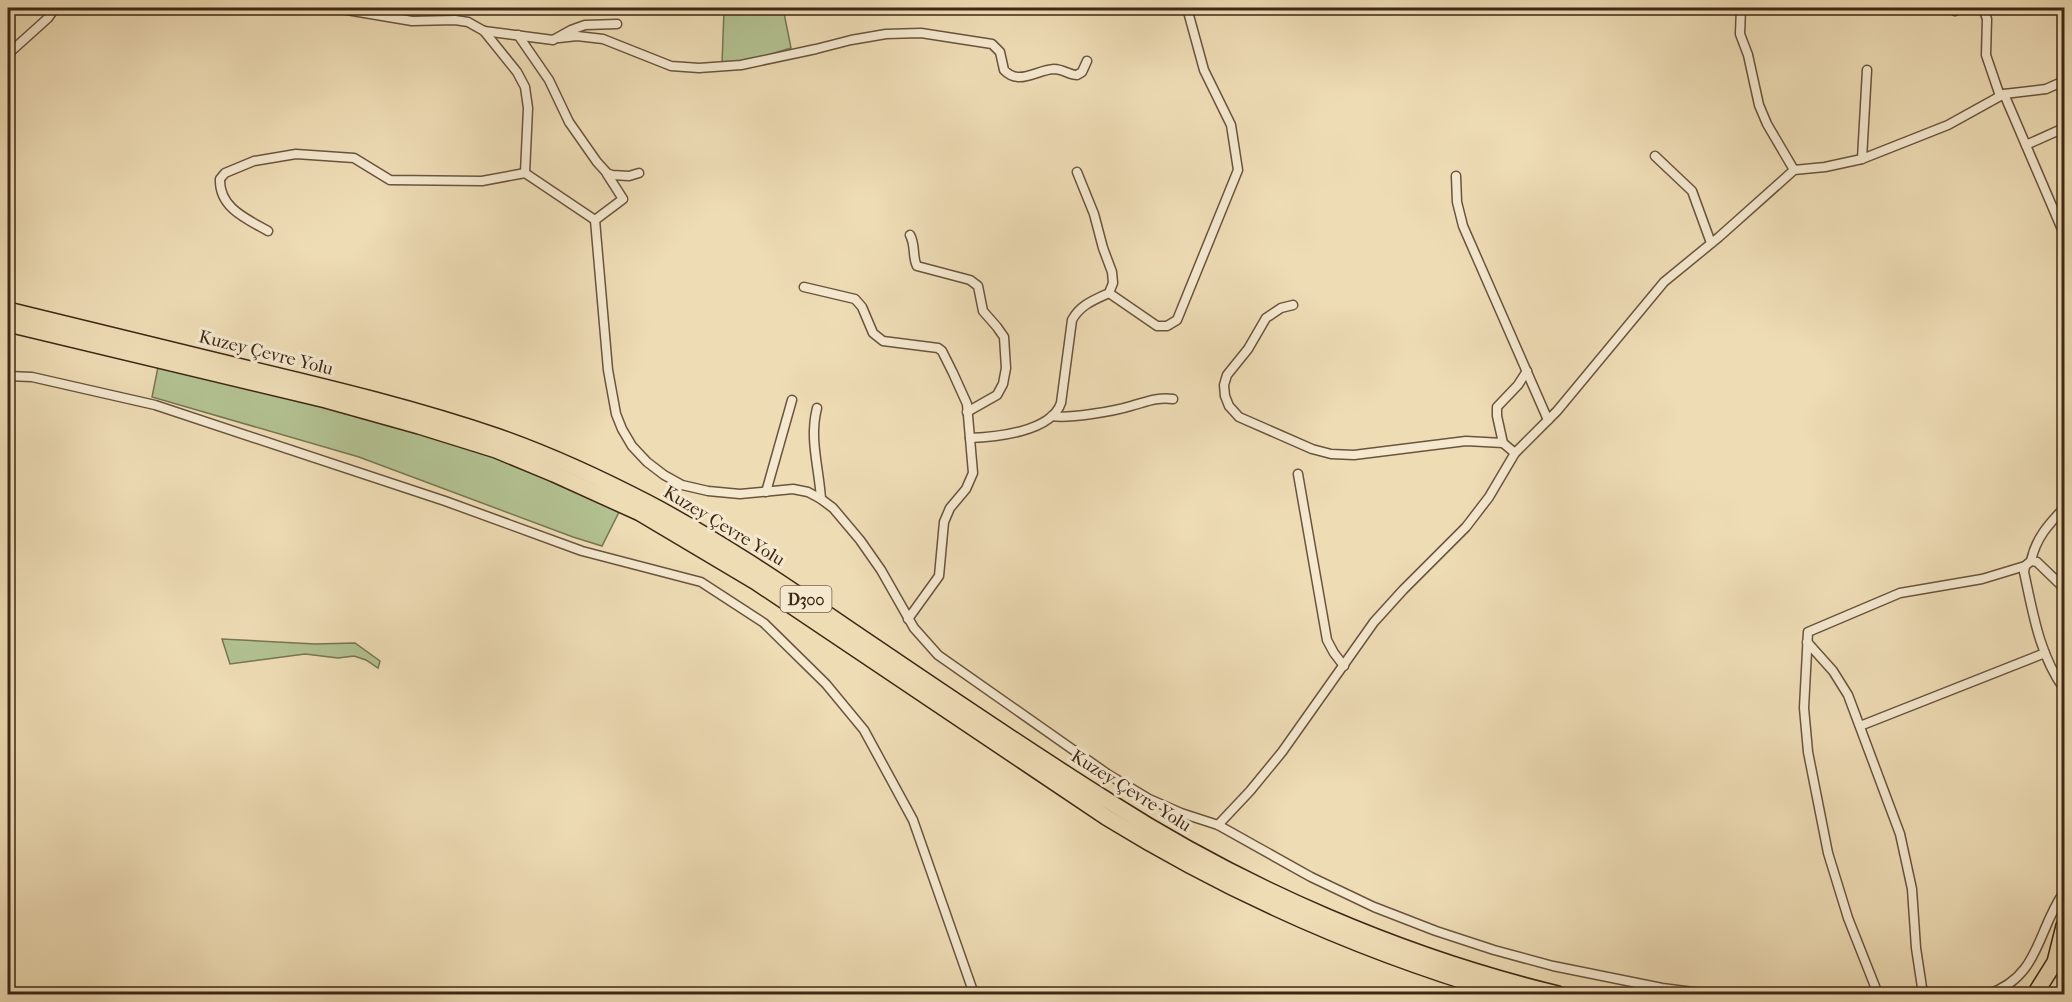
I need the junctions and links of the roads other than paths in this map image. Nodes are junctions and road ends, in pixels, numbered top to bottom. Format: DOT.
graph roads {
  1 [pos="55,8"];
  2 [pos="297,8"];
  3 [pos="1187,8"];
  4 [pos="1741,8"];
  5 [pos="1983,8"];
  6 [pos="617,24"];
  7 [pos="484,31"];
  8 [pos="518,35"];
  9 [pos="559,38"];
  10 [pos="8,54"];
  11 [pos="1088,61"];
  12 [pos="1867,70"];
  13 [pos="2064,81"];
  14 [pos="2002,95"];
  15 [pos="2064,128"];
  16 [pos="2026,145"];
  17 [pos="1655,156"];
  18 [pos="1862,159"];
  19 [pos="1794,170"];
  20 [pos="1077,172"];
  21 [pos="525,173"];
  22 [pos="607,173"];
  23 [pos="639,173"];
  24 [pos="1456,176"];
  25 [pos="595,220"];
  26 [pos="268,231"];
  27 [pos="2064,234"];
  28 [pos="910,235"];
  29 [pos="1712,243"];
  30 [pos="804,287"];
  31 [pos="1109,293"];
  32 [pos="1293,305"];
  33 [pos="8,310"];
  34 [pos="8,324"];
  35 [pos="1527,371"];
  36 [pos="8,376"];
  37 [pos="1173,399"];
  38 [pos="792,400"];
  39 [pos="818,408"];
  40 [pos="968,412"];
  41 [pos="1052,416"];
  42 [pos="1548,420"];
  43 [pos="970,438"];
  44 [pos="1503,443"];
  45 [pos="1515,453"];
  46 [pos="1298,474"];
  47 [pos="766,492"];
  48 [pos="821,499"];
  49 [pos="2064,508"];
  50 [pos="2028,564"];
  51 [pos="2064,588"];
  52 [pos="908,619"];
  53 [pos="1807,642"];
  54 [pos="2045,654"];
  55 [pos="1344,666"];
  56 [pos="2064,689"];
  57 [pos="1860,726"];
  58 [pos="1218,825"];
  59 [pos="2064,892"];
  60 [pos="2064,927"];
  61 [pos="974,994"];
  62 [pos="1506,994"];
  63 [pos="1558,994"];
  64 [pos="1708,994"];
  65 [pos="1878,994"];
  66 [pos="1923,994"];
  67 [pos="1988,994"];
  68 [pos="2036,994"];
  1 -- 10 [label="street"];
  2 -- 7 [label="street"];
  3 -- 31 [label="street"];
  4 -- 19 [label="street"];
  5 -- 14 [label="street"];
  6 -- 9 [label="street"];
  7 -- 8 [label="street"];
  7 -- 21 [label="street"];
  8 -- 9 [label="street"];
  8 -- 22 [label="street"];
  9 -- 11 [label="street"];
  12 -- 18 [label="street"];
  13 -- 14 [label="street"];
  14 -- 16 [label="street"];
  14 -- 18 [label="street"];
  15 -- 16 [label="street"];
  16 -- 27 [label="street"];
  17 -- 29 [label="street"];
  18 -- 19 [label="street"];
  19 -- 29 [label="street"];
  20 -- 31 [label="street"];
  21 -- 25 [label="street"];
  21 -- 26 [label="street"];
  22 -- 23 [label="street"];
  22 -- 25 [label="street"];
  24 -- 35 [label="street"];
  25 -- 47 [label="street"];
  28 -- 40 [label="street"];
  29 -- 42 [label="street"];
  30 -- 40 [label="street"];
  31 -- 41 [label="street"];
  32 -- 44 [label="street"];
  33 -- 63 [label="highway, Kuzey Çevre Yolu / D300"];
  34 -- 62 [label="highway, Kuzey Çevre Yolu / D300"];
  35 -- 42 [label="street"];
  35 -- 44 [label="street"];
  36 -- 61 [label="street"];
  37 -- 41 [label="street"];
  38 -- 47 [label="street"];
  39 -- 48 [label="street"];
  40 -- 43 [label="street"];
  41 -- 43 [label="street"];
  42 -- 45 [label="street"];
  43 -- 52 [label="street"];
  44 -- 45 [label="street"];
  45 -- 55 [label="street"];
  46 -- 55 [label="street"];
  47 -- 48 [label="street"];
  48 -- 52 [label="street"];
  49 -- 50 [label="street"];
  50 -- 51 [label="street"];
  50 -- 53 [label="street"];
  50 -- 54 [label="street"];
  52 -- 58 [label="street"];
  53 -- 57 [label="street"];
  53 -- 65 [label="street"];
  54 -- 56 [label="street"];
  54 -- 57 [label="street"];
  55 -- 58 [label="street"];
  57 -- 66 [label="street"];
  58 -- 64 [label="street"];
  59 -- 67 [label="street"];
  60 -- 68 [label="highway"];
}
